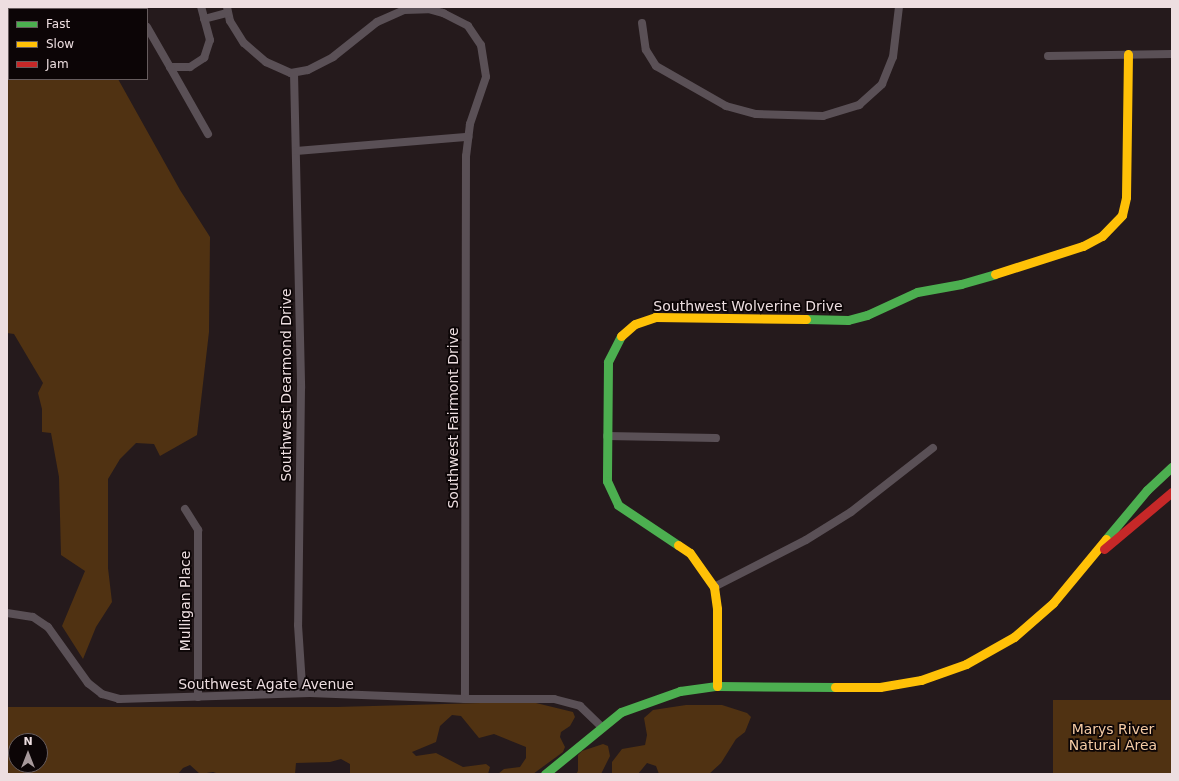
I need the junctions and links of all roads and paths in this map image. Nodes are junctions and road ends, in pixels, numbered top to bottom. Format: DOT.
graph roads {
  1 [pos="201,7"];
  2 [pos="899,7"];
  3 [pos="227,10"];
  4 [pos="204,19"];
  5 [pos="642,23"];
  6 [pos="148,29"];
  7 [pos="1128,54"];
  8 [pos="1172,54"];
  9 [pos="1048,56"];
  10 [pos="170,68"];
  11 [pos="294,73"];
  12 [pos="208,134"];
  13 [pos="468,137"];
  14 [pos="296,151"];
  15 [pos="607,436"];
  16 [pos="716,438"];
  17 [pos="933,448"];
  18 [pos="1172,467"];
  19 [pos="1172,492"];
  20 [pos="185,509"];
  21 [pos="1087,563"];
  22 [pos="714,587"];
  23 [pos="7,613"];
  24 [pos="717,686"];
  25 [pos="310,694"];
  26 [pos="198,696"];
  27 [pos="464,699"];
  28 [pos="601,726"];
  29 [pos="545,774"];
  1 -- 4 [label="street"];
  2 -- 5 [label="street"];
  3 -- 4 [label="street"];
  3 -- 11 [label="street"];
  4 -- 10 [label="street"];
  6 -- 10 [label="street"];
  7 -- 8 [label="street"];
  7 -- 9 [label="street"];
  7 -- 15 [label="street, Southwest Wolverine Drive"];
  10 -- 12 [label="street"];
  11 -- 13 [label="street, Southwest Fairmont Drive"];
  11 -- 14 [label="street, Southwest Dearmond Drive"];
  13 -- 14 [label="street"];
  13 -- 27 [label="street, Southwest Fairmont Drive"];
  14 -- 25 [label="street, Southwest Dearmond Drive"];
  15 -- 16 [label="street"];
  15 -- 22 [label="street, Southwest Wolverine Drive"];
  17 -- 22 [label="street"];
  18 -- 21 [label="street"];
  19 -- 21 [label="street"];
  20 -- 26 [label="street, Mulligan Place"];
  21 -- 24 [label="street"];
  22 -- 24 [label="street, Southwest Wolverine Drive"];
  23 -- 26 [label="street, Southwest Agate Avenue"];
  24 -- 28 [label="street"];
  25 -- 26 [label="street, Southwest Agate Avenue"];
  25 -- 27 [label="street, Southwest Agate Avenue"];
  27 -- 28 [label="street, Southwest Agate Avenue"];
  28 -- 29 [label="street"];
}
